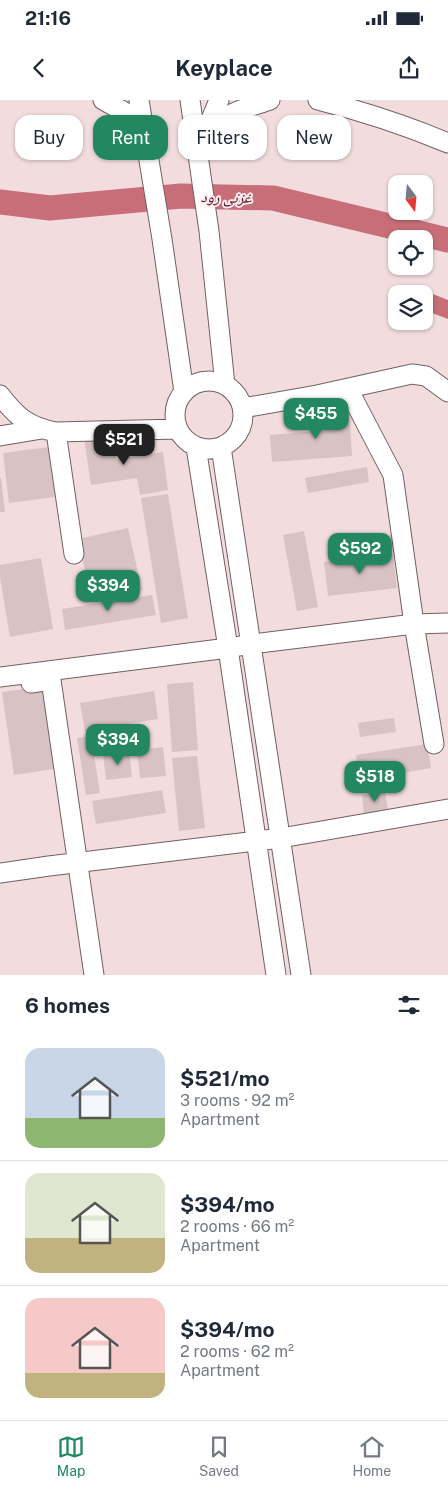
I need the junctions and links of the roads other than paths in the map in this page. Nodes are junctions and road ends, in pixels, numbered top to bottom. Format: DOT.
graph roads {
  1 [pos="103,100"];
  2 [pos="139,100"];
  3 [pos="190,100"];
  4 [pos="219,100"];
  5 [pos="270,100"];
  6 [pos="318,100"];
  7 [pos="130,115"];
  8 [pos="142,115"];
  9 [pos="193,115"];
  10 [pos="213,115"];
  11 [pos="230,115"];
  12 [pos="448,143"];
  13 [pos="149,160"];
  14 [pos="201,160"];
  15 [pos="225,385"];
  16 [pos="348,389"];
  17 [pos="184,392"];
  18 [pos="448,392"];
  19 [pos="0,395"];
  20 [pos="243,408"];
  21 [pos="178,429"];
  22 [pos="49,431"];
  23 [pos="0,436"];
  24 [pos="196,447"];
  25 [pos="221,448"];
  26 [pos="74,554"];
  27 [pos="448,622"];
  28 [pos="414,624"];
  29 [pos="252,644"];
  30 [pos="228,648"];
  31 [pos="0,677"];
  32 [pos="0,688"];
  33 [pos="434,744"];
  34 [pos="448,809"];
  35 [pos="281,838"];
  36 [pos="256,841"];
  37 [pos="78,862"];
  38 [pos="0,873"];
  39 [pos="94,975"];
  40 [pos="276,975"];
  41 [pos="301,975"];
  1 -- 7 [label="street"];
  2 -- 8 [label="street"];
  3 -- 9 [label="street"];
  4 -- 10 [label="street"];
  5 -- 11 [label="street"];
  6 -- 12 [label="street"];
  13 -- 17 [label="street"];
  14 -- 15 [label="street"];
  15 -- 17 [label="street"];
  15 -- 20 [label="street"];
  16 -- 18 [label="street"];
  16 -- 20 [label="street"];
  16 -- 28 [label="street"];
  17 -- 21 [label="street"];
  19 -- 22 [label="street"];
  20 -- 25 [label="street"];
  21 -- 22 [label="street"];
  21 -- 24 [label="street"];
  22 -- 23 [label="street"];
  22 -- 26 [label="street"];
  24 -- 25 [label="street"];
  24 -- 30 [label="street"];
  25 -- 29 [label="street"];
  27 -- 28 [label="street"];
  28 -- 29 [label="street"];
  28 -- 33 [label="street"];
  29 -- 30 [label="street"];
  29 -- 35 [label="street"];
  30 -- 31 [label="street"];
  30 -- 36 [label="street"];
  32 -- 37 [label="street"];
  34 -- 35 [label="street"];
  35 -- 36 [label="street"];
  35 -- 41 [label="street"];
  36 -- 37 [label="street"];
  36 -- 40 [label="street"];
  37 -- 38 [label="street"];
  37 -- 39 [label="street"];
}
